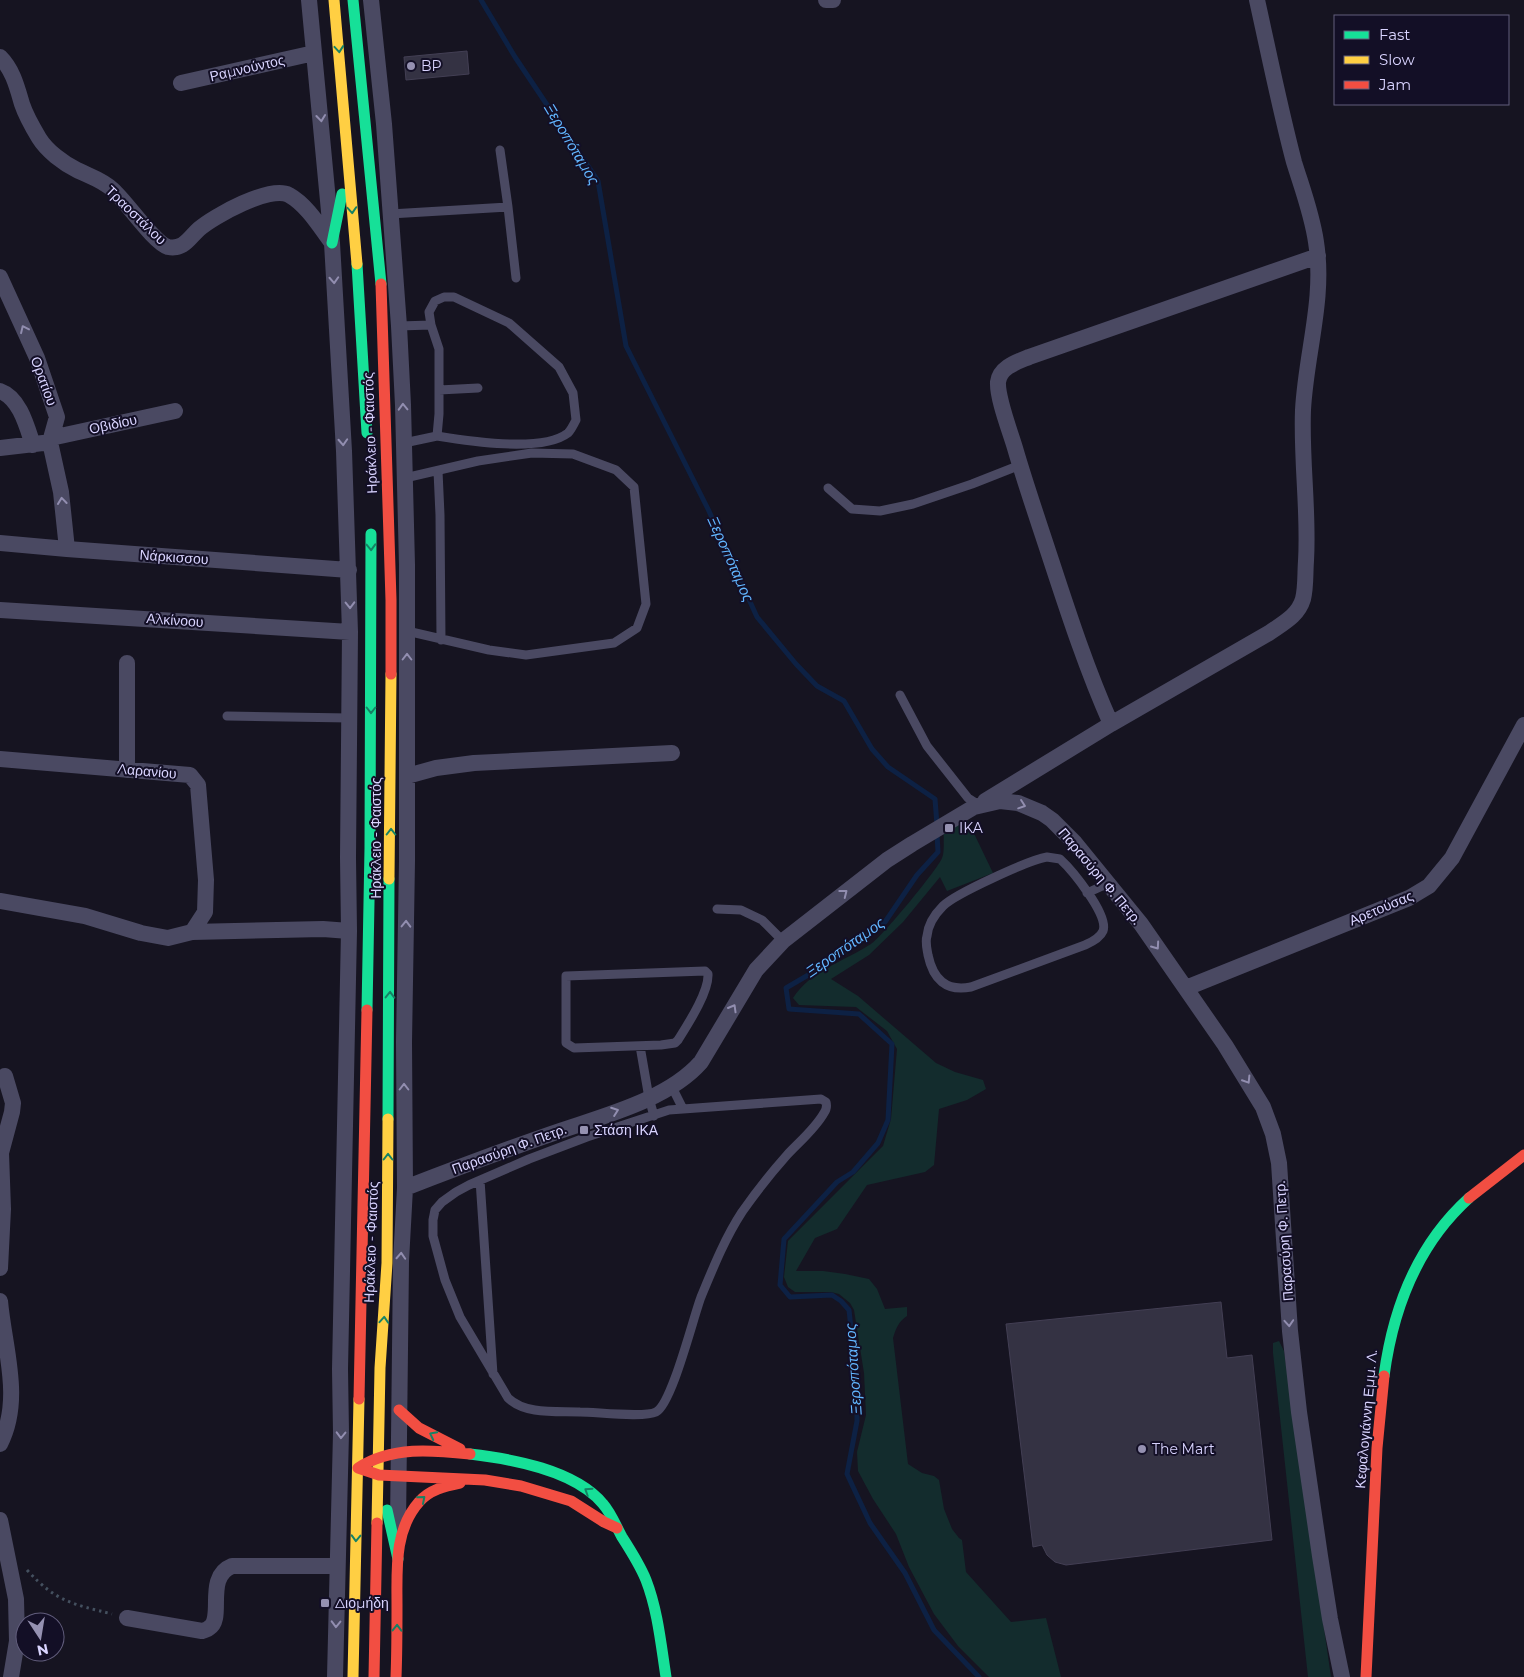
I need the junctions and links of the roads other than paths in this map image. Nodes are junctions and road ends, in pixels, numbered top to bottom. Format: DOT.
graph roads {
  1 [pos="309,0"];
  2 [pos="334,0"];
  3 [pos="353,0"];
  4 [pos="371,0"];
  5 [pos="826,0"];
  6 [pos="833,0"];
  7 [pos="1257,0"];
  8 [pos="314,54"];
  9 [pos="0,57"];
  10 [pos="181,84"];
  11 [pos="384,124"];
  12 [pos="500,150"];
  13 [pos="367,151"];
  14 [pos="349,161"];
  15 [pos="508,207"];
  16 [pos="382,214"];
  17 [pos="332,243"];
  18 [pos="1318,256"];
  19 [pos="0,277"];
  20 [pos="516,278"];
  21 [pos="431,325"];
  22 [pos="399,326"];
  23 [pos="478,388"];
  24 [pos="439,390"];
  25 [pos="0,391"];
  26 [pos="175,411"];
  27 [pos="437,436"];
  28 [pos="50,440"];
  29 [pos="404,443"];
  30 [pos="33,445"];
  31 [pos="367,446"];
  32 [pos="0,448"];
  33 [pos="1020,465"];
  34 [pos="438,471"];
  35 [pos="405,478"];
  36 [pos="828,488"];
  37 [pos="370,522"];
  38 [pos="0,543"];
  39 [pos="67,549"];
  40 [pos="349,570"];
  41 [pos="0,610"];
  42 [pos="407,631"];
  43 [pos="350,632"];
  44 [pos="441,640"];
  45 [pos="127,663"];
  46 [pos="900,695"];
  47 [pos="228,716"];
  48 [pos="350,718"];
  49 [pos="1111,724"];
  50 [pos="1524,725"];
  51 [pos="672,753"];
  52 [pos="0,759"];
  53 [pos="127,770"];
  54 [pos="408,776"];
  55 [pos="977,806"];
  56 [pos="370,848"];
  57 [pos="1111,882"];
  58 [pos="1087,893"];
  59 [pos="0,901"];
  60 [pos="717,909"];
  61 [pos="349,911"];
  62 [pos="349,931"];
  63 [pos="192,932"];
  64 [pos="783,941"];
  65 [pos="1186,988"];
  66 [pos="404,1042"];
  67 [pos="640,1046"];
  68 [pos="5,1076"];
  69 [pos="389,1087"];
  70 [pos="672,1087"];
  71 [pos="649,1098"];
  72 [pos="683,1109"];
  73 [pos="654,1116"];
  74 [pos="1524,1155"];
  75 [pos="480,1180"];
  76 [pos="405,1188"];
  77 [pos="0,1268"];
  78 [pos="0,1301"];
  79 [pos="380,1368"];
  80 [pos="340,1369"];
  81 [pos="494,1376"];
  82 [pos="399,1410"];
  83 [pos="358,1427"];
  84 [pos="0,1444"];
  85 [pos="399,1453"];
  86 [pos="471,1454"];
  87 [pos="378,1456"];
  88 [pos="358,1468"];
  89 [pos="379,1475"];
  90 [pos="398,1476"];
  91 [pos="485,1480"];
  92 [pos="358,1489"];
  93 [pos="0,1520"];
  94 [pos="617,1528"];
  95 [pos="337,1540"];
  96 [pos="398,1559"];
  97 [pos="337,1566"];
  98 [pos="127,1618"];
  99 [pos="11,1677"];
  100 [pos="334,1677"];
  101 [pos="353,1677"];
  102 [pos="374,1677"];
  103 [pos="396,1677"];
  104 [pos="666,1677"];
  105 [pos="1342,1677"];
  106 [pos="1366,1677"];
  1 -- 8 [label="street"];
  2 -- 14 [label="main road, Ηράκλειο - Φαιστός, one-way"];
  3 -- 13 [label="main road, Ηράκλειο - Φαιστός"];
  4 -- 11 [label="street"];
  5 -- 6 [label="street"];
  7 -- 18 [label="street"];
  8 -- 10 [label="street, Ραμνούντος"];
  8 -- 17 [label="street, one-way"];
  9 -- 17 [label="street, Τραοστάλου"];
  11 -- 13 [label="main road"];
  11 -- 16 [label="street"];
  12 -- 15 [label="lane"];
  13 -- 16 [label="main road, Ηράκλειο - Φαιστός"];
  14 -- 17 [label="main road"];
  14 -- 31 [label="main road, Ηράκλειο - Φαιστός, one-way"];
  15 -- 16 [label="lane"];
  15 -- 20 [label="lane"];
  16 -- 22 [label="street"];
  69 -- 16 [label="main road, Ηράκλειο - Φαιστός, one-way"];
  17 -- 40 [label="street, one-way"];
  18 -- 33 [label="street"];
  18 -- 49 [label="street"];
  28 -- 19 [label="street, Ορατίου, one-way"];
  21 -- 22 [label="lane"];
  21 -- 24 [label="lane"];
  21 -- 27 [label="lane"];
  29 -- 22 [label="street, one-way"];
  23 -- 24 [label="lane"];
  24 -- 27 [label="lane"];
  25 -- 30 [label="street"];
  26 -- 28 [label="street, Οβιδίου"];
  27 -- 29 [label="lane"];
  28 -- 30 [label="street, Οβιδίου"];
  39 -- 28 [label="street, Ορατίου, one-way"];
  29 -- 35 [label="street"];
  30 -- 32 [label="street, Οβιδίου"];
  33 -- 36 [label="lane"];
  33 -- 49 [label="street"];
  34 -- 35 [label="lane"];
  34 -- 44 [label="lane"];
  34 -- 44 [label="lane"];
  35 -- 42 [label="street"];
  37 -- 56 [label="main road, Ηράκλειο - Φαιστός, one-way"];
  38 -- 39 [label="street, Νάρκισσου"];
  39 -- 40 [label="street, Νάρκισσου"];
  40 -- 43 [label="street, one-way"];
  41 -- 43 [label="street, Αλκίνοου"];
  42 -- 44 [label="lane"];
  54 -- 42 [label="street, one-way"];
  43 -- 48 [label="street"];
  45 -- 53 [label="street"];
  46 -- 55 [label="lane"];
  47 -- 48 [label="lane"];
  48 -- 61 [label="street"];
  49 -- 55 [label="street"];
  50 -- 65 [label="street, Αρετούσας"];
  51 -- 54 [label="street"];
  52 -- 53 [label="street, Λαρανίου"];
  53 -- 63 [label="street, Λαρανίου"];
  66 -- 54 [label="street, one-way"];
  55 -- 57 [label="street, Παρασύρη Φ. Πετρ., one-way"];
  64 -- 55 [label="street, Παρασύρη Φ. Πετρ., one-way"];
  56 -- 61 [label="main road"];
  56 -- 83 [label="main road, Ηράκλειο - Φαιστός"];
  57 -- 58 [label="lane"];
  57 -- 65 [label="street, Παρασύρη Φ. Πετρ., one-way"];
  58 -- 58 [label="lane"];
  59 -- 63 [label="street"];
  60 -- 64 [label="lane"];
  61 -- 62 [label="street"];
  62 -- 63 [label="street"];
  62 -- 80 [label="street"];
  70 -- 64 [label="street, Παρασύρη Φ. Πετρ., one-way"];
  65 -- 105 [label="street, Παρασύρη Φ. Πετρ., one-way"];
  66 -- 69 [label="main road"];
  76 -- 66 [label="street, one-way"];
  67 -- 67 [label="lane"];
  67 -- 71 [label="lane"];
  68 -- 77 [label="street"];
  79 -- 69 [label="main road, Ηράκλειο - Φαιστός, one-way"];
  70 -- 71 [label="street, Παρασύρη Φ. Πετρ."];
  70 -- 72 [label="lane"];
  71 -- 73 [label="lane"];
  76 -- 71 [label="street, Παρασύρη Φ. Πετρ., one-way"];
  72 -- 73 [label="lane"];
  72 -- 81 [label="lane"];
  73 -- 75 [label="lane"];
  74 -- 106 [label="main road, Κεφαλογιάννη Εμμ. Λ."];
  75 -- 81 [label="lane"];
  75 -- 81 [label="lane"];
  82 -- 76 [label="street, one-way"];
  78 -- 84 [label="street"];
  79 -- 82 [label="main road"];
  79 -- 87 [label="main road, Ηράκλειο - Φαιστός"];
  80 -- 83 [label="main road"];
  80 -- 95 [label="street, one-way"];
  82 -- 85 [label="street"];
  86 -- 82 [label="main road, one-way"];
  82 -- 87 [label="main road"];
  83 -- 88 [label="main road, Ηράκλειο - Φαιστός"];
  85 -- 86 [label="main road"];
  85 -- 87 [label="main road"];
  85 -- 90 [label="street"];
  94 -- 86 [label="main road, one-way"];
  87 -- 88 [label="main road"];
  87 -- 89 [label="main road, Ηράκλειο - Φαιστός"];
  88 -- 89 [label="main road"];
  88 -- 92 [label="main road, Ηράκλειο - Φαιστός"];
  89 -- 90 [label="main road"];
  89 -- 96 [label="main road"];
  89 -- 102 [label="main road, Ηράκλειο - Φαιστός"];
  90 -- 91 [label="main road"];
  90 -- 96 [label="street"];
  91 -- 94 [label="main road"];
  96 -- 91 [label="main road, one-way"];
  92 -- 95 [label="main road"];
  92 -- 101 [label="main road, Ηράκλειο - Φαιστός, one-way"];
  93 -- 99 [label="street"];
  94 -- 104 [label="main road"];
  95 -- 97 [label="street"];
  103 -- 96 [label="main road, one-way"];
  97 -- 98 [label="street"];
  97 -- 100 [label="street, one-way"];
}
